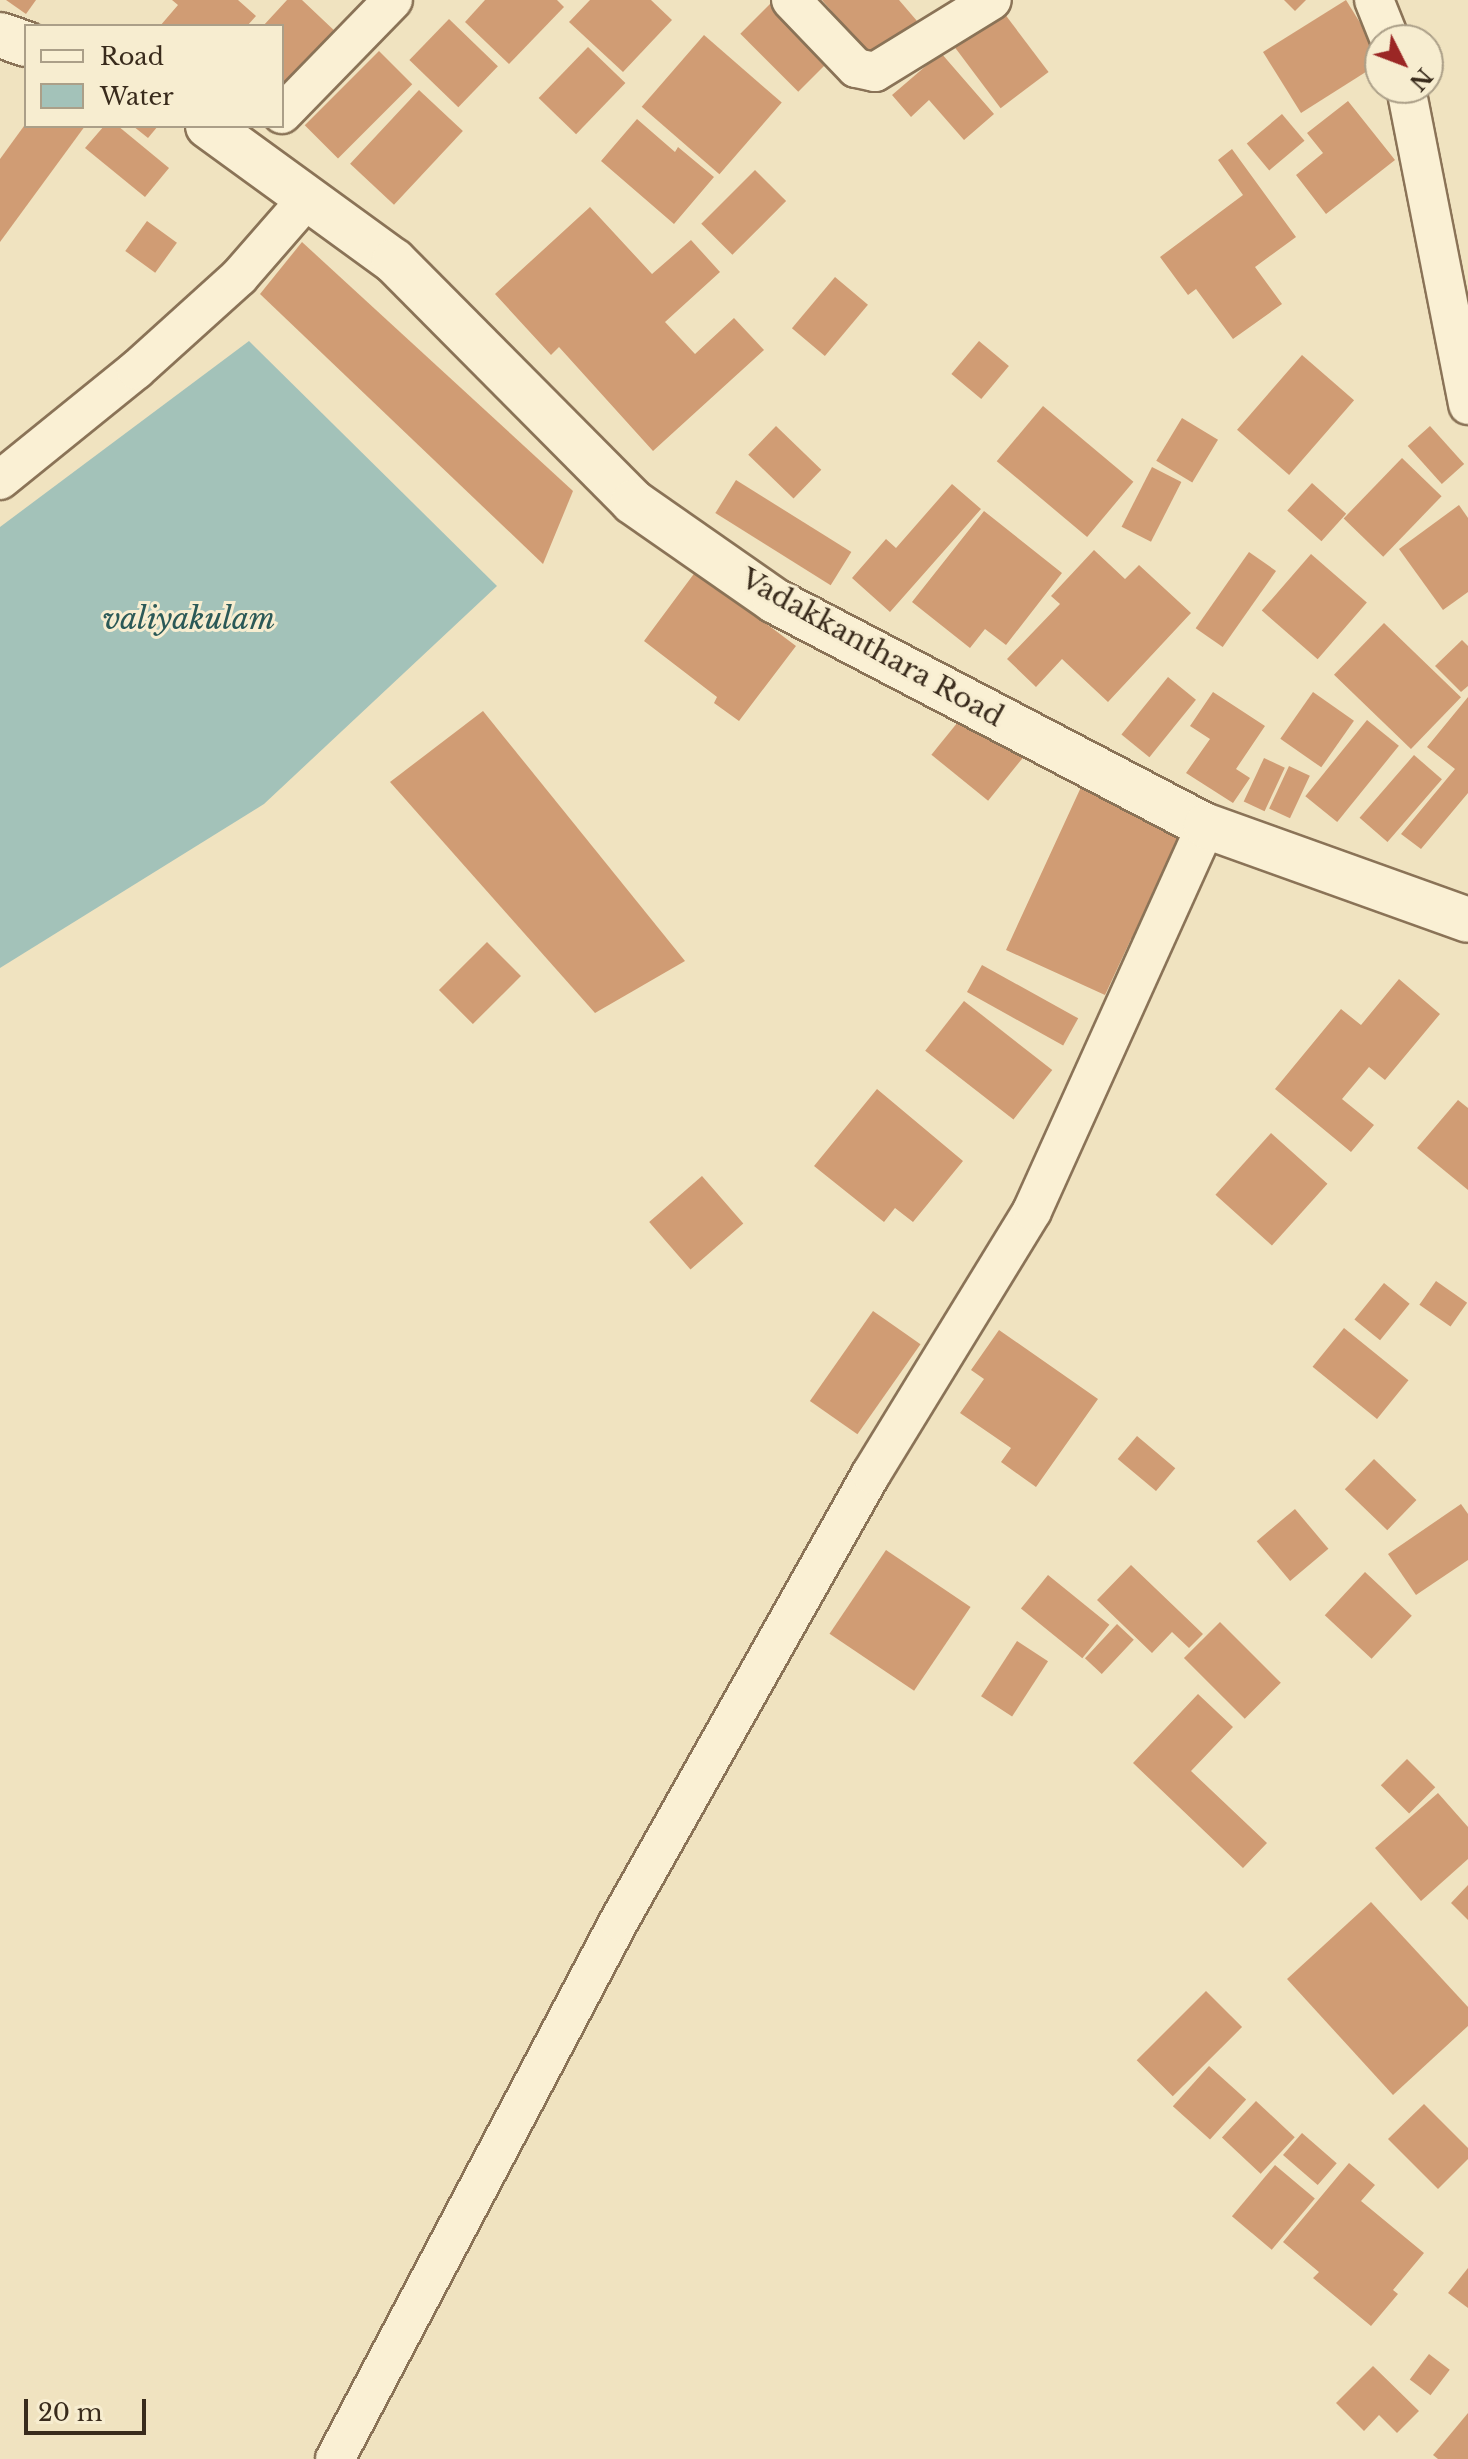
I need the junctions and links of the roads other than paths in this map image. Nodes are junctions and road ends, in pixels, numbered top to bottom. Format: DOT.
graph roads {
  1 [pos="393,0"];
  2 [pos="791,0"];
  3 [pos="992,0"];
  4 [pos="1374,0"];
  5 [pos="1384,24"];
  6 [pos="0,35"];
  7 [pos="24,43"];
  8 [pos="1409,104"];
  9 [pos="284,112"];
  10 [pos="216,128"];
  11 [pos="257,139"];
  12 [pos="308,198"];
  13 [pos="1468,405"];
  14 [pos="0,480"];
  15 [pos="1206,826"];
  16 [pos="1463,908"];
  17 [pos="335,2459"];
  1 -- 9 [label="street"];
  2 -- 3 [label="street"];
  4 -- 5 [label="street"];
  6 -- 7 [label="street"];
  8 -- 13 [label="street"];
  10 -- 11 [label="street, Vadakkanthara Road"];
  11 -- 12 [label="street, Vadakkanthara Road"];
  12 -- 14 [label="street"];
  12 -- 15 [label="street, Vadakkanthara Road"];
  15 -- 16 [label="street, Vadakkanthara Road"];
  15 -- 17 [label="street"];
}
